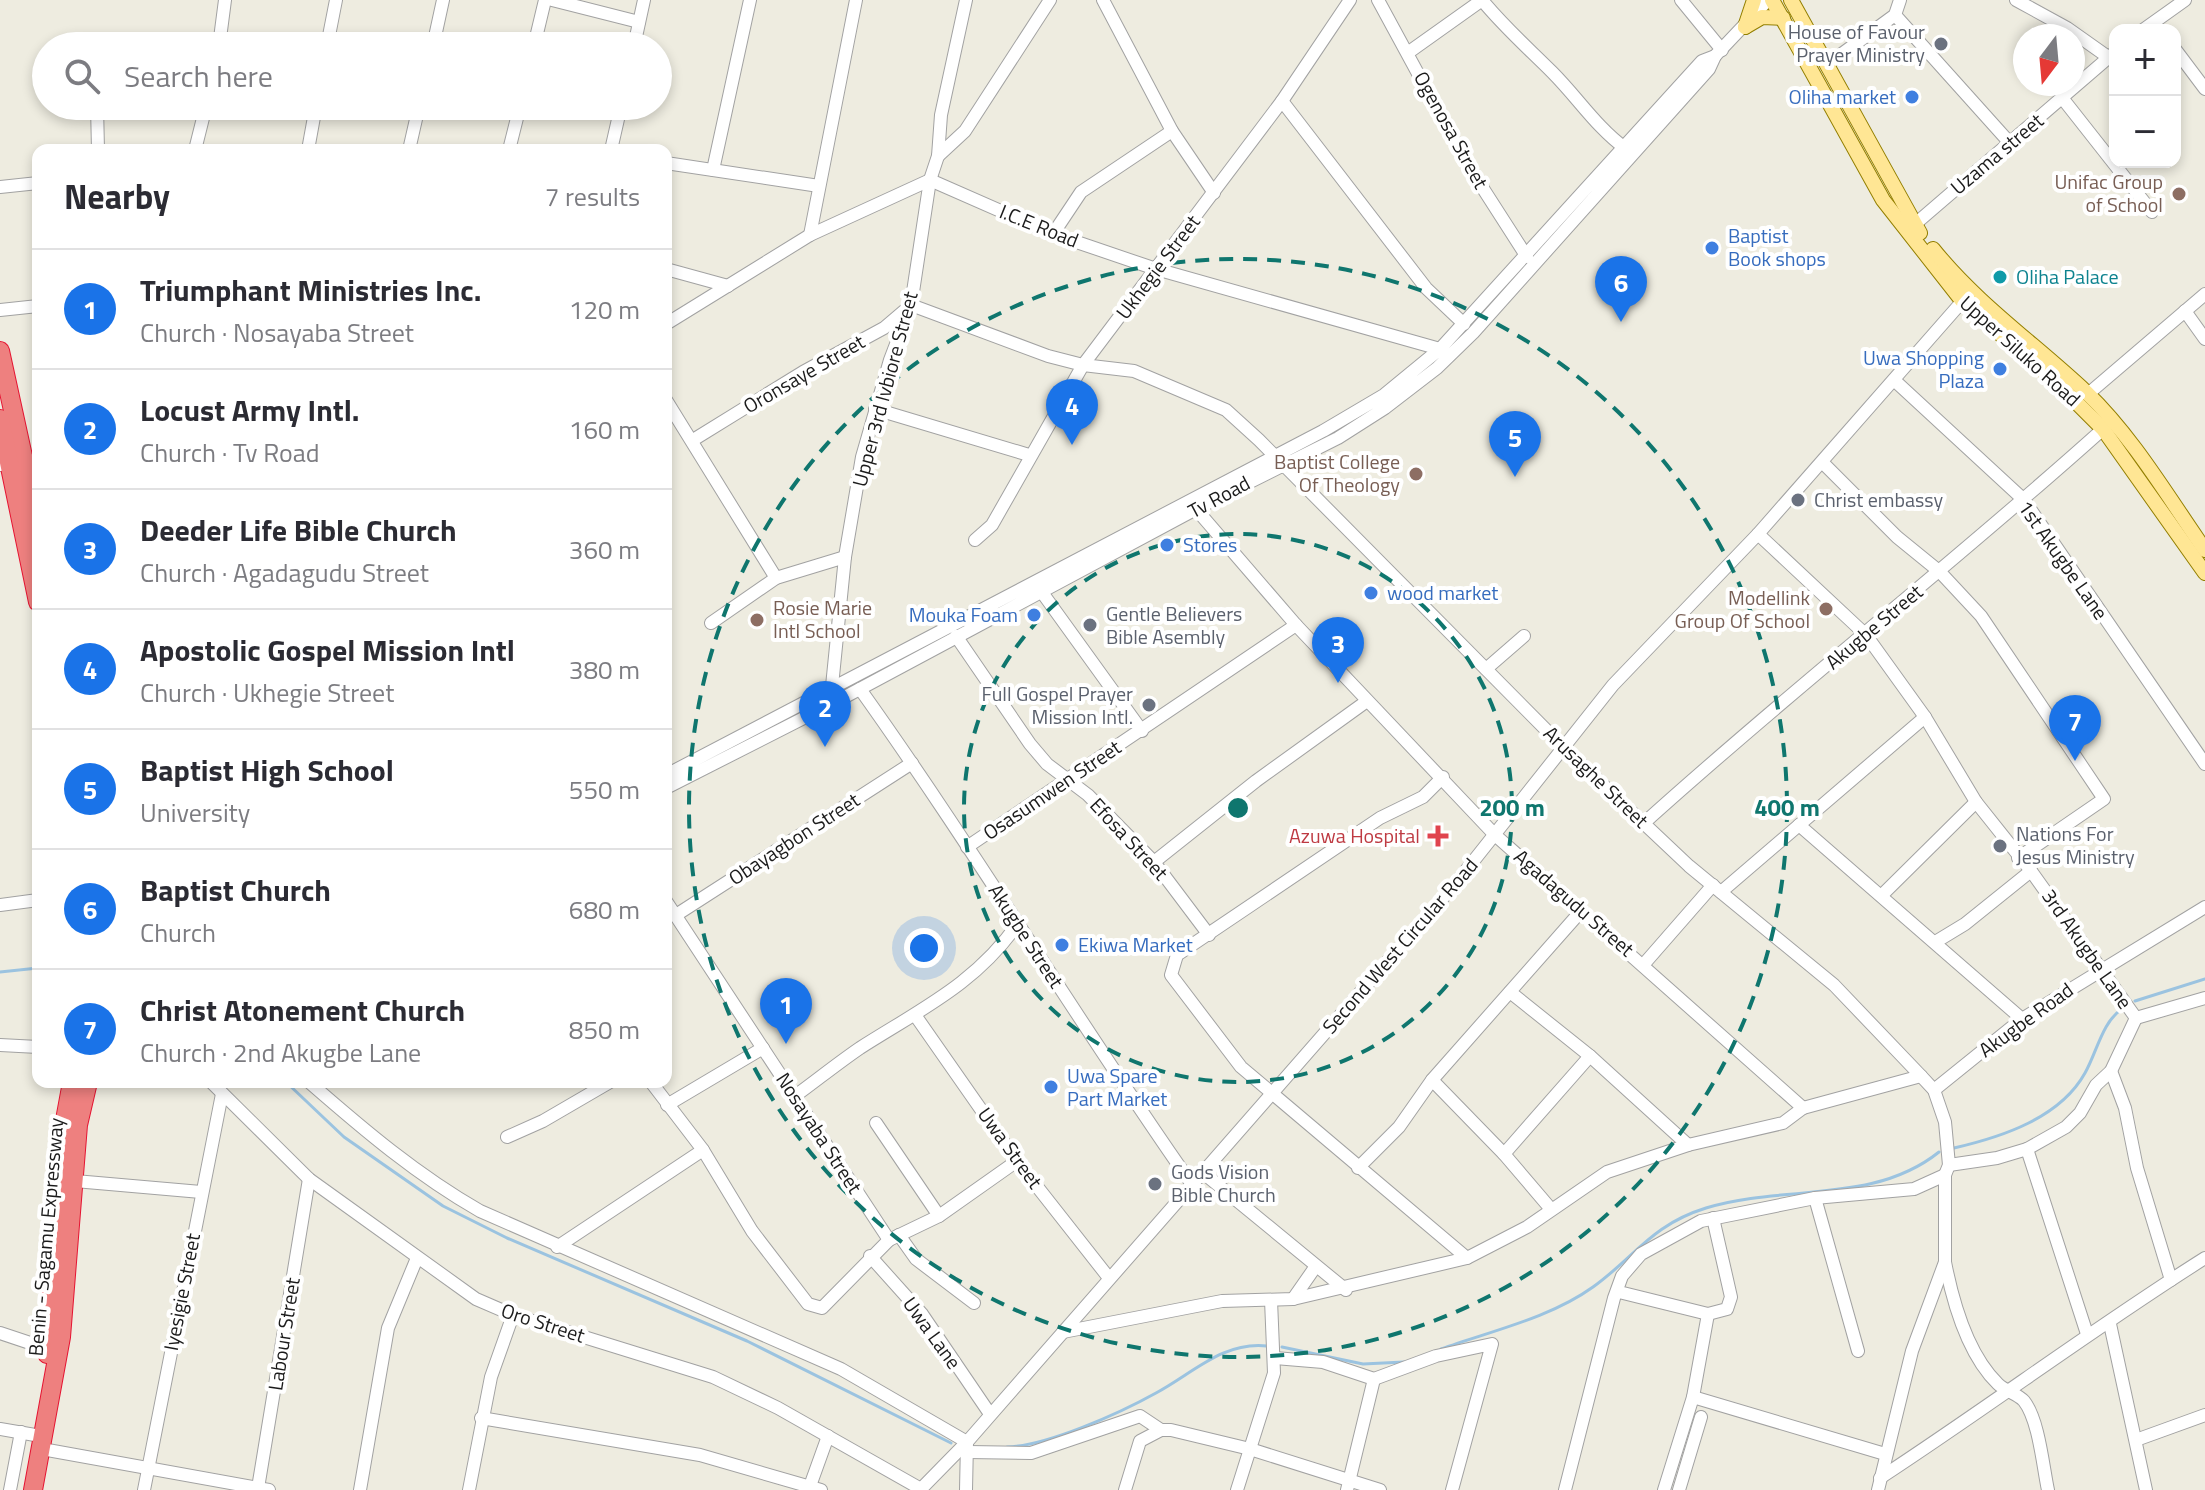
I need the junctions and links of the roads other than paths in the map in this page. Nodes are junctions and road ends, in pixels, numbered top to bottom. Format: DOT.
graph roads {
  1 [pos="225,0"];
  2 [pos="336,0"];
  3 [pos="443,0"];
  4 [pos="545,0"];
  5 [pos="552,0"];
  6 [pos="644,0"];
  7 [pos="750,0"];
  8 [pos="856,0"];
  9 [pos="966,0"];
  10 [pos="1050,0"];
  11 [pos="1103,0"];
  12 [pos="1350,0"];
  13 [pos="1378,0"];
  14 [pos="1681,0"];
  15 [pos="1754,0"];
  16 [pos="1770,0"];
  17 [pos="1791,0"];
  18 [pos="1900,0"];
  19 [pos="2016,0"];
  20 [pos="2185,0"];
  21 [pos="1895,15"];
  22 [pos="1783,18"];
  23 [pos="639,22"];
  24 [pos="2160,24"];
  25 [pos="1745,27"];
  26 [pos="221,32"];
  27 [pos="330,32"];
  28 [pos="436,32"];
  29 [pos="537,32"];
  30 [pos="637,32"];
  31 [pos="1409,52"];
  32 [pos="2109,52"];
  33 [pos="1718,53"];
  34 [pos="2109,57"];
  35 [pos="2181,57"];
  36 [pos="1828,64"];
  37 [pos="2205,89"];
  38 [pos="2063,99"];
  39 [pos="1282,101"];
  40 [pos="97,120"];
  41 [pos="202,120"];
  42 [pos="313,120"];
  43 [pos="416,120"];
  44 [pos="516,120"];
  45 [pos="618,120"];
  46 [pos="1172,131"];
  47 [pos="2009,142"];
  48 [pos="98,144"];
  49 [pos="196,144"];
  50 [pos="309,144"];
  51 [pos="410,144"];
  52 [pos="510,144"];
  53 [pos="612,144"];
  54 [pos="1626,149"];
  55 [pos="938,156"];
  56 [pos="672,164"];
  57 [pos="713,170"];
  58 [pos="930,180"];
  59 [pos="32,184"];
  60 [pos="819,186"];
  61 [pos="0,187"];
  62 [pos="1214,193"];
  63 [pos="2152,212"];
  64 [pos="1914,225"];
  65 [pos="1053,234"];
  66 [pos="810,235"];
  67 [pos="1527,257"];
  68 [pos="1156,269"];
  69 [pos="672,271"];
  70 [pos="728,286"];
  71 [pos="2205,294"];
  72 [pos="1967,297"];
  73 [pos="911,305"];
  74 [pos="32,307"];
  75 [pos="0,310"];
  76 [pos="2185,311"];
  77 [pos="672,320"];
  78 [pos="1464,324"];
  79 [pos="2205,339"];
  80 [pos="1440,349"];
  81 [pos="0,351"];
  82 [pos="1083,365"];
  83 [pos="1894,380"];
  84 [pos="2088,394"];
  85 [pos="672,409"];
  86 [pos="875,409"];
  87 [pos="0,419"];
  88 [pos="2103,429"];
  89 [pos="693,440"];
  90 [pos="1029,455"];
  91 [pos="1280,459"];
  92 [pos="18,462"];
  93 [pos="1823,463"];
  94 [pos="2024,500"];
  95 [pos="32,506"];
  96 [pos="1196,509"];
  97 [pos="1758,534"];
  98 [pos="975,540"];
  99 [pos="2205,550"];
  100 [pos="845,557"];
  101 [pos="32,560"];
  102 [pos="1940,572"];
  103 [pos="2205,573"];
  104 [pos="776,578"];
  105 [pos="1041,591"];
  106 [pos="711,623"];
  107 [pos="1296,625"];
  108 [pos="1866,635"];
  109 [pos="956,636"];
  110 [pos="1524,636"];
  111 [pos="1486,669"];
  112 [pos="832,686"];
  113 [pos="860,689"];
  114 [pos="1367,701"];
  115 [pos="784,712"];
  116 [pos="1925,717"];
  117 [pos="793,724"];
  118 [pos="1142,731"];
  119 [pos="1565,749"];
  120 [pos="912,763"];
  121 [pos="2205,764"];
  122 [pos="672,772"];
  123 [pos="1443,777"];
  124 [pos="1068,778"];
  125 [pos="672,785"];
  126 [pos="1976,802"];
  127 [pos="1644,823"];
  128 [pos="1799,825"];
  129 [pos="1495,835"];
  130 [pos="967,847"];
  131 [pos="2018,858"];
  132 [pos="1154,862"];
  133 [pos="2031,871"];
  134 [pos="1717,889"];
  135 [pos="1882,895"];
  136 [pos="32,901"];
  137 [pos="0,905"];
  138 [pos="2205,907"];
  139 [pos="672,909"];
  140 [pos="1582,910"];
  141 [pos="676,915"];
  142 [pos="1019,922"];
  143 [pos="1209,935"];
  144 [pos="1937,941"];
  145 [pos="1644,964"];
  146 [pos="2105,970"];
  147 [pos="1510,992"];
  148 [pos="2205,998"];
  149 [pos="915,1015"];
  150 [pos="2136,1018"];
  151 [pos="2022,1019"];
  152 [pos="0,1045"];
  153 [pos="32,1047"];
  154 [pos="763,1048"];
  155 [pos="1590,1056"];
  156 [pos="2111,1071"];
  157 [pos="1921,1076"];
  158 [pos="1432,1080"];
  159 [pos="63,1088"];
  160 [pos="71,1088"];
  161 [pos="87,1088"];
  162 [pos="216,1088"];
  163 [pos="316,1088"];
  164 [pos="600,1088"];
  165 [pos="655,1088"];
  166 [pos="1934,1090"];
  167 [pos="222,1094"];
  168 [pos="1271,1094"];
  169 [pos="795,1096"];
  170 [pos="667,1105"];
  171 [pos="1803,1108"];
  172 [pos="65,1120"];
  173 [pos="876,1123"];
  174 [pos="507,1137"];
  175 [pos="1688,1145"];
  176 [pos="2027,1149"];
  177 [pos="703,1150"];
  178 [pos="1504,1154"];
  179 [pos="1017,1161"];
  180 [pos="1358,1168"];
  181 [pos="1947,1170"];
  182 [pos="1201,1171"];
  183 [pos="309,1179"];
  184 [pos="75,1181"];
  185 [pos="1191,1183"];
  186 [pos="201,1192"];
  187 [pos="1815,1198"];
  188 [pos="1550,1208"];
  189 [pos="939,1216"];
  190 [pos="1713,1218"];
  191 [pos="894,1238"];
  192 [pos="557,1247"];
  193 [pos="870,1256"];
  194 [pos="417,1258"];
  195 [pos="1467,1258"];
  196 [pos="2205,1258"];
  197 [pos="1945,1262"];
  198 [pos="1316,1266"];
  199 [pos="1109,1278"];
  200 [pos="2171,1280"];
  201 [pos="1346,1290"];
  202 [pos="1619,1292"];
  203 [pos="1293,1299"];
  204 [pos="1271,1300"];
  205 [pos="974,1303"];
  206 [pos="1708,1314"];
  207 [pos="513,1315"];
  208 [pos="2110,1324"];
  209 [pos="1063,1332"];
  210 [pos="0,1333"];
  211 [pos="2087,1334"];
  212 [pos="48,1349"];
  213 [pos="1858,1351"];
  214 [pos="1275,1358"];
  215 [pos="1374,1379"];
  216 [pos="2010,1392"];
  217 [pos="1693,1397"];
  218 [pos="990,1414"];
  219 [pos="2205,1415"];
  220 [pos="1701,1417"];
  221 [pos="481,1418"];
  222 [pos="0,1429"];
  223 [pos="1161,1430"];
  224 [pos="828,1436"];
  225 [pos="33,1439"];
  226 [pos="2136,1440"];
  227 [pos="968,1447"];
  228 [pos="1250,1449"];
  229 [pos="1885,1454"];
  230 [pos="148,1469"];
  231 [pos="1879,1484"];
  232 [pos="1348,1486"];
  233 [pos="815,1488"];
  234 [pos="2045,1488"];
  235 [pos="264,1489"];
  236 [pos="920,1489"];
  237 [pos="10,1490"];
  238 [pos="23,1490"];
  239 [pos="33,1490"];
  240 [pos="144,1490"];
  241 [pos="360,1490"];
  242 [pos="469,1490"];
  243 [pos="966,1490"];
  244 [pos="1125,1490"];
  245 [pos="1237,1490"];
  246 [pos="1380,1490"];
  247 [pos="1452,1490"];
  248 [pos="1565,1490"];
  249 [pos="1664,1490"];
  250 [pos="1679,1490"];
  251 [pos="2146,1490"];
  1 -- 26 [label="street"];
  2 -- 27 [label="street"];
  3 -- 28 [label="street"];
  4 -- 29 [label="street"];
  5 -- 23 [label="street"];
  6 -- 23 [label="street"];
  7 -- 57 [label="street"];
  8 -- 60 [label="street"];
  9 -- 55 [label="street, Upper 3rd Ivbiore Street"];
  10 -- 55 [label="street"];
  11 -- 46 [label="street"];
  12 -- 39 [label="street, Ukhegie Street"];
  13 -- 31 [label="street, Ogenosa Street"];
  14 -- 33 [label="street"];
  15 -- 25 [label="main road"];
  16 -- 22 [label="main road, Upper Siluko Road"];
  16 -- 25 [label="street, Tv Road"];
  17 -- 36 [label="main road, Upper Siluko Road"];
  18 -- 21 [label="street"];
  19 -- 32 [label="street"];
  20 -- 24 [label="street"];
  21 -- 36 [label="street"];
  21 -- 47 [label="street"];
  22 -- 25 [label="main road"];
  22 -- 72 [label="main road, Upper Siluko Road"];
  23 -- 30 [label="street"];
  25 -- 33 [label="street, Tv Road"];
  31 -- 54 [label="street"];
  31 -- 67 [label="street, Ogenosa Street"];
  33 -- 54 [label="street, Tv Road"];
  33 -- 91 [label="street, Tv Road"];
  34 -- 38 [label="street, Uzama street"];
  35 -- 37 [label="street"];
  36 -- 64 [label="main road, Upper Siluko Road"];
  38 -- 47 [label="street, Uzama street"];
  38 -- 63 [label="street"];
  39 -- 62 [label="street, Ukhegie Street"];
  39 -- 78 [label="street"];
  40 -- 48 [label="street"];
  41 -- 49 [label="street"];
  42 -- 50 [label="street"];
  43 -- 51 [label="street"];
  44 -- 52 [label="street"];
  45 -- 53 [label="street"];
  46 -- 62 [label="street"];
  46 -- 65 [label="street"];
  47 -- 64 [label="street, Uzama street"];
  54 -- 67 [label="street, Tv Road"];
  55 -- 58 [label="street, Upper 3rd Ivbiore Street"];
  56 -- 57 [label="street"];
  57 -- 60 [label="street"];
  58 -- 65 [label="street, I.C.E Road"];
  58 -- 66 [label="street"];
  58 -- 73 [label="street, Upper 3rd Ivbiore Street"];
  59 -- 61 [label="street"];
  60 -- 66 [label="street"];
  62 -- 68 [label="street, Ukhegie Street"];
  64 -- 72 [label="main road, Upper Siluko Road"];
  65 -- 68 [label="street, I.C.E Road"];
  66 -- 70 [label="street"];
  67 -- 78 [label="street, Tv Road"];
  68 -- 80 [label="street, I.C.E Road"];
  68 -- 82 [label="street, Ukhegie Street"];
  69 -- 70 [label="street"];
  70 -- 77 [label="street"];
  71 -- 76 [label="street"];
  72 -- 83 [label="street, Second West Circular Road"];
  72 -- 84 [label="main road, Upper Siluko Road"];
  72 -- 88 [label="main road, Upper Siluko Road"];
  73 -- 82 [label="street, Arusaghe Street"];
  73 -- 86 [label="street, Upper 3rd Ivbiore Street"];
  73 -- 89 [label="street, Oronsaye Street"];
  74 -- 75 [label="street"];
  76 -- 79 [label="street"];
  76 -- 84 [label="street"];
  78 -- 80 [label="street, Tv Road"];
  80 -- 91 [label="street, Tv Road"];
  81 -- 92 [label="highway"];
  82 -- 90 [label="street, Ukhegie Street"];
  82 -- 91 [label="street, Arusaghe Street"];
  83 -- 93 [label="street, Second West Circular Road"];
  83 -- 94 [label="street, 1st Akugbe Lane"];
  84 -- 99 [label="main road, Upper Siluko Road"];
  85 -- 89 [label="street"];
  86 -- 90 [label="street"];
  86 -- 100 [label="street, Upper 3rd Ivbiore Street"];
  87 -- 92 [label="highway"];
  88 -- 94 [label="street, Akugbe Street"];
  88 -- 103 [label="main road, Upper Siluko Road"];
  89 -- 104 [label="street"];
  90 -- 98 [label="street, Ukhegie Street"];
  91 -- 96 [label="street, Tv Road"];
  91 -- 111 [label="street, Arusaghe Street"];
  91 -- 112 [label="street, Tv Road"];
  92 -- 95 [label="highway"];
  92 -- 101 [label="highway"];
  93 -- 97 [label="street, Second West Circular Road"];
  93 -- 102 [label="street"];
  94 -- 102 [label="street, Akugbe Street"];
  94 -- 121 [label="street, 1st Akugbe Lane"];
  96 -- 105 [label="street, Tv Road"];
  96 -- 107 [label="street, Agadagudu Street"];
  97 -- 108 [label="street, 3rd Akugbe Lane"];
  97 -- 119 [label="street, Second West Circular Road"];
  100 -- 104 [label="street"];
  100 -- 112 [label="street, Upper 3rd Ivbiore Street"];
  102 -- 108 [label="street, Akugbe Street"];
  102 -- 131 [label="street"];
  104 -- 106 [label="street"];
  105 -- 109 [label="street, Tv Road"];
  105 -- 118 [label="street"];
  107 -- 114 [label="street, Agadagudu Street"];
  107 -- 118 [label="street, Osasumwen Street"];
  108 -- 116 [label="street, 3rd Akugbe Lane"];
  108 -- 127 [label="street, Akugbe Street"];
  109 -- 113 [label="street, Tv Road"];
  109 -- 124 [label="street, Efosa Street"];
  110 -- 111 [label="street"];
  111 -- 119 [label="street, Arusaghe Street"];
  112 -- 115 [label="street, Tv Road"];
  113 -- 117 [label="street, Tv Road"];
  113 -- 120 [label="street, Akugbe Street"];
  114 -- 123 [label="street, Agadagudu Street"];
  114 -- 132 [label="street"];
  115 -- 117 [label="street"];
  115 -- 122 [label="street, Tv Road"];
  116 -- 126 [label="street, 3rd Akugbe Lane"];
  116 -- 128 [label="street"];
  117 -- 125 [label="street, Tv Road"];
  118 -- 124 [label="street, Osasumwen Street"];
  119 -- 127 [label="street, Arusaghe Street"];
  119 -- 129 [label="street, Second West Circular Road"];
  120 -- 130 [label="street, Akugbe Street"];
  120 -- 141 [label="street, Obayagbon Street"];
  123 -- 129 [label="street, Agadagudu Street"];
  123 -- 143 [label="street"];
  124 -- 130 [label="street, Osasumwen Street"];
  124 -- 132 [label="street, Efosa Street"];
  126 -- 131 [label="street, 3rd Akugbe Lane"];
  126 -- 135 [label="street"];
  127 -- 134 [label="street, Arusaghe Street"];
  128 -- 134 [label="street"];
  128 -- 135 [label="street"];
  129 -- 140 [label="street, Agadagudu Street"];
  129 -- 168 [label="street, Second West Circular Road"];
  130 -- 142 [label="street, Akugbe Street"];
  131 -- 133 [label="street, 3rd Akugbe Lane"];
  132 -- 143 [label="street, Efosa Street"];
  133 -- 144 [label="street"];
  133 -- 146 [label="street, 3rd Akugbe Lane"];
  134 -- 145 [label="street"];
  134 -- 157 [label="street, Arusaghe Street"];
  135 -- 144 [label="street"];
  136 -- 137 [label="street"];
  138 -- 146 [label="street, Akugbe Road"];
  139 -- 141 [label="street, Nosayaba Street"];
  140 -- 145 [label="street, Agadagudu Street"];
  140 -- 147 [label="street"];
  141 -- 154 [label="street, Nosayaba Street"];
  142 -- 149 [label="street"];
  142 -- 185 [label="street, Akugbe Street"];
  143 -- 168 [label="street"];
  144 -- 151 [label="street"];
  145 -- 171 [label="street, Agadagudu Street"];
  146 -- 150 [label="street, 3rd Akugbe Lane"];
  146 -- 151 [label="street, Akugbe Road"];
  147 -- 155 [label="street"];
  147 -- 158 [label="street"];
  148 -- 150 [label="street"];
  149 -- 169 [label="street"];
  149 -- 179 [label="street, Uwa Street"];
  150 -- 156 [label="street, 3rd Akugbe Lane"];
  151 -- 166 [label="street, Akugbe Road"];
  152 -- 153 [label="street"];
  154 -- 169 [label="street, Nosayaba Street"];
  154 -- 170 [label="street"];
  155 -- 175 [label="street"];
  155 -- 178 [label="street"];
  156 -- 176 [label="street, 3rd Akugbe Lane"];
  156 -- 200 [label="street"];
  157 -- 166 [label="street, Arusaghe Street"];
  157 -- 171 [label="street"];
  158 -- 178 [label="street"];
  158 -- 180 [label="street"];
  159 -- 172 [label="highway"];
  160 -- 172 [label="highway"];
  161 -- 184 [label="highway, Benin - Sagamu Expressway"];
  162 -- 167 [label="street, Oro Street"];
  163 -- 192 [label="street"];
  164 -- 174 [label="street"];
  165 -- 170 [label="street"];
  166 -- 181 [label="street"];
  167 -- 183 [label="street, Oro Street"];
  167 -- 186 [label="street, Iyesigie Street"];
  168 -- 180 [label="street"];
  168 -- 182 [label="street, Second West Circular Road"];
  169 -- 191 [label="street, Nosayaba Street"];
  170 -- 177 [label="street"];
  171 -- 175 [label="street"];
  172 -- 212 [label="highway"];
  173 -- 189 [label="street"];
  175 -- 188 [label="street"];
  176 -- 181 [label="street, 3rd Akugbe Lane"];
  176 -- 211 [label="street"];
  177 -- 192 [label="street"];
  177 -- 193 [label="street"];
  178 -- 188 [label="street"];
  179 -- 189 [label="street"];
  179 -- 199 [label="street, Uwa Street"];
  180 -- 195 [label="street"];
  181 -- 187 [label="street, 3rd Akugbe Lane"];
  181 -- 197 [label="street"];
  182 -- 185 [label="street, Second West Circular Road"];
  182 -- 198 [label="street"];
  183 -- 194 [label="street, Oro Street"];
  183 -- 235 [label="street, Labour Street"];
  184 -- 186 [label="street"];
  184 -- 225 [label="highway, Benin - Sagamu Expressway"];
  185 -- 199 [label="street, Second West Circular Road"];
  186 -- 230 [label="street, Iyesigie Street"];
  187 -- 190 [label="street, 3rd Akugbe Lane"];
  187 -- 213 [label="street"];
  188 -- 195 [label="street"];
  189 -- 191 [label="street"];
  190 -- 202 [label="street, 3rd Akugbe Lane"];
  190 -- 206 [label="street"];
  191 -- 193 [label="street"];
  191 -- 205 [label="street, Nosayaba Street"];
  192 -- 227 [label="street"];
  193 -- 218 [label="street, Uwa Lane"];
  194 -- 207 [label="street, Oro Street"];
  194 -- 241 [label="street"];
  195 -- 201 [label="street"];
  196 -- 200 [label="street"];
  197 -- 216 [label="street"];
  197 -- 229 [label="street"];
  198 -- 201 [label="street"];
  198 -- 203 [label="street"];
  199 -- 209 [label="street, Second West Circular Road"];
  200 -- 208 [label="street"];
  201 -- 203 [label="street"];
  202 -- 206 [label="street"];
  202 -- 248 [label="street, 3rd Akugbe Lane"];
  203 -- 204 [label="street"];
  204 -- 209 [label="street"];
  204 -- 214 [label="street"];
  206 -- 217 [label="street"];
  207 -- 221 [label="street"];
  207 -- 224 [label="street, Oro Street"];
  208 -- 211 [label="street"];
  208 -- 226 [label="street"];
  209 -- 218 [label="street, Second West Circular Road"];
  210 -- 212 [label="street"];
  211 -- 216 [label="street"];
  212 -- 225 [label="highway"];
  214 -- 215 [label="street"];
  214 -- 228 [label="street"];
  215 -- 232 [label="street"];
  215 -- 247 [label="street"];
  216 -- 231 [label="street"];
  216 -- 234 [label="street"];
  217 -- 229 [label="street"];
  217 -- 249 [label="street"];
  218 -- 227 [label="street, Second West Circular Road"];
  219 -- 226 [label="street"];
  220 -- 250 [label="street"];
  221 -- 233 [label="street"];
  221 -- 242 [label="street"];
  222 -- 225 [label="street"];
  223 -- 227 [label="street"];
  223 -- 228 [label="street"];
  223 -- 244 [label="street"];
  224 -- 233 [label="street"];
  224 -- 236 [label="street, Oro Street"];
  225 -- 230 [label="street"];
  225 -- 237 [label="street"];
  225 -- 238 [label="highway"];
  225 -- 239 [label="highway, Benin - Sagamu Expressway"];
  226 -- 251 [label="street"];
  227 -- 236 [label="street, Second West Circular Road"];
  227 -- 243 [label="street"];
  228 -- 232 [label="street"];
  228 -- 245 [label="street"];
  229 -- 231 [label="street"];
  230 -- 235 [label="street"];
  230 -- 240 [label="street, Iyesigie Street"];
  232 -- 246 [label="street"];
}
